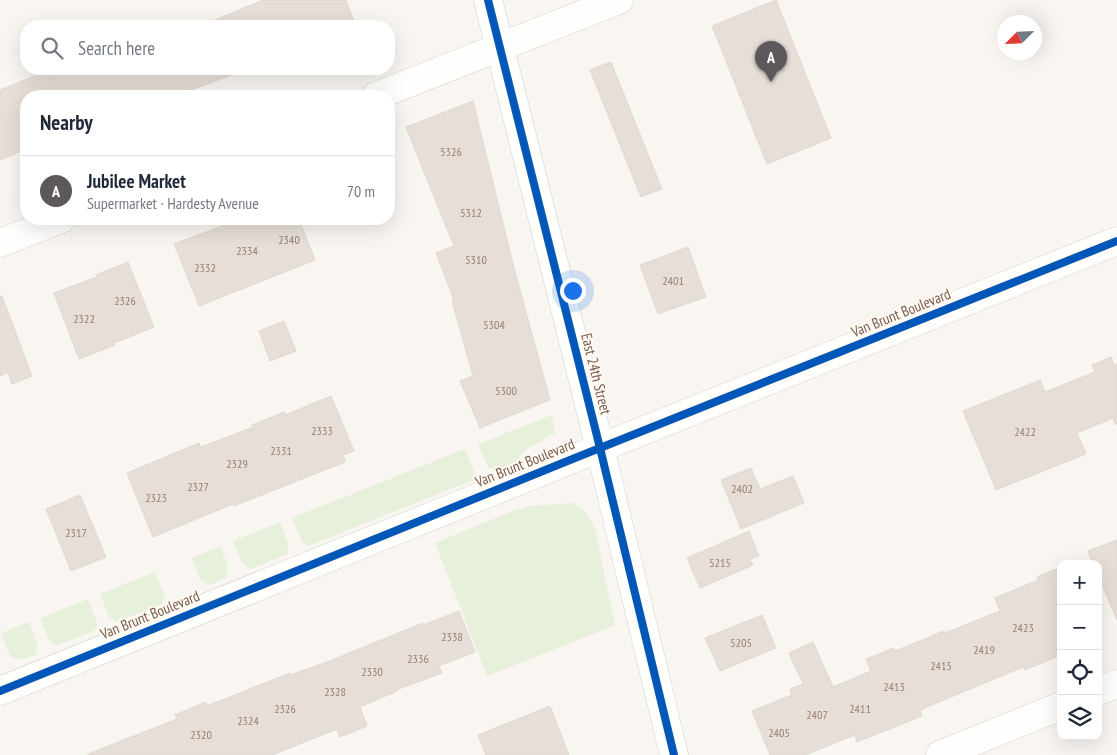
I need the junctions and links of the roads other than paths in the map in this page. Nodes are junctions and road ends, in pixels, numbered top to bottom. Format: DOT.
graph roads {
  1 [pos="488,0"];
  2 [pos="619,0"];
  3 [pos="499,48"];
  4 [pos="391,90"];
  5 [pos="46,225"];
  6 [pos="1117,241"];
  7 [pos="0,243"];
  8 [pos="600,448"];
  9 [pos="1117,684"];
  10 [pos="0,690"];
  11 [pos="1102,690"];
  12 [pos="1057,708"];
  13 [pos="674,755"];
  14 [pos="940,755"];
  1 -- 3 [label="street, East 24th Street"];
  2 -- 3 [label="street"];
  3 -- 4 [label="street"];
  3 -- 8 [label="street, East 24th Street"];
  5 -- 7 [label="street"];
  6 -- 8 [label="street, Van Brunt Boulevard"];
  8 -- 10 [label="street, Van Brunt Boulevard"];
  8 -- 13 [label="street, East 24th Street"];
  9 -- 11 [label="street"];
  12 -- 14 [label="street"];
}
